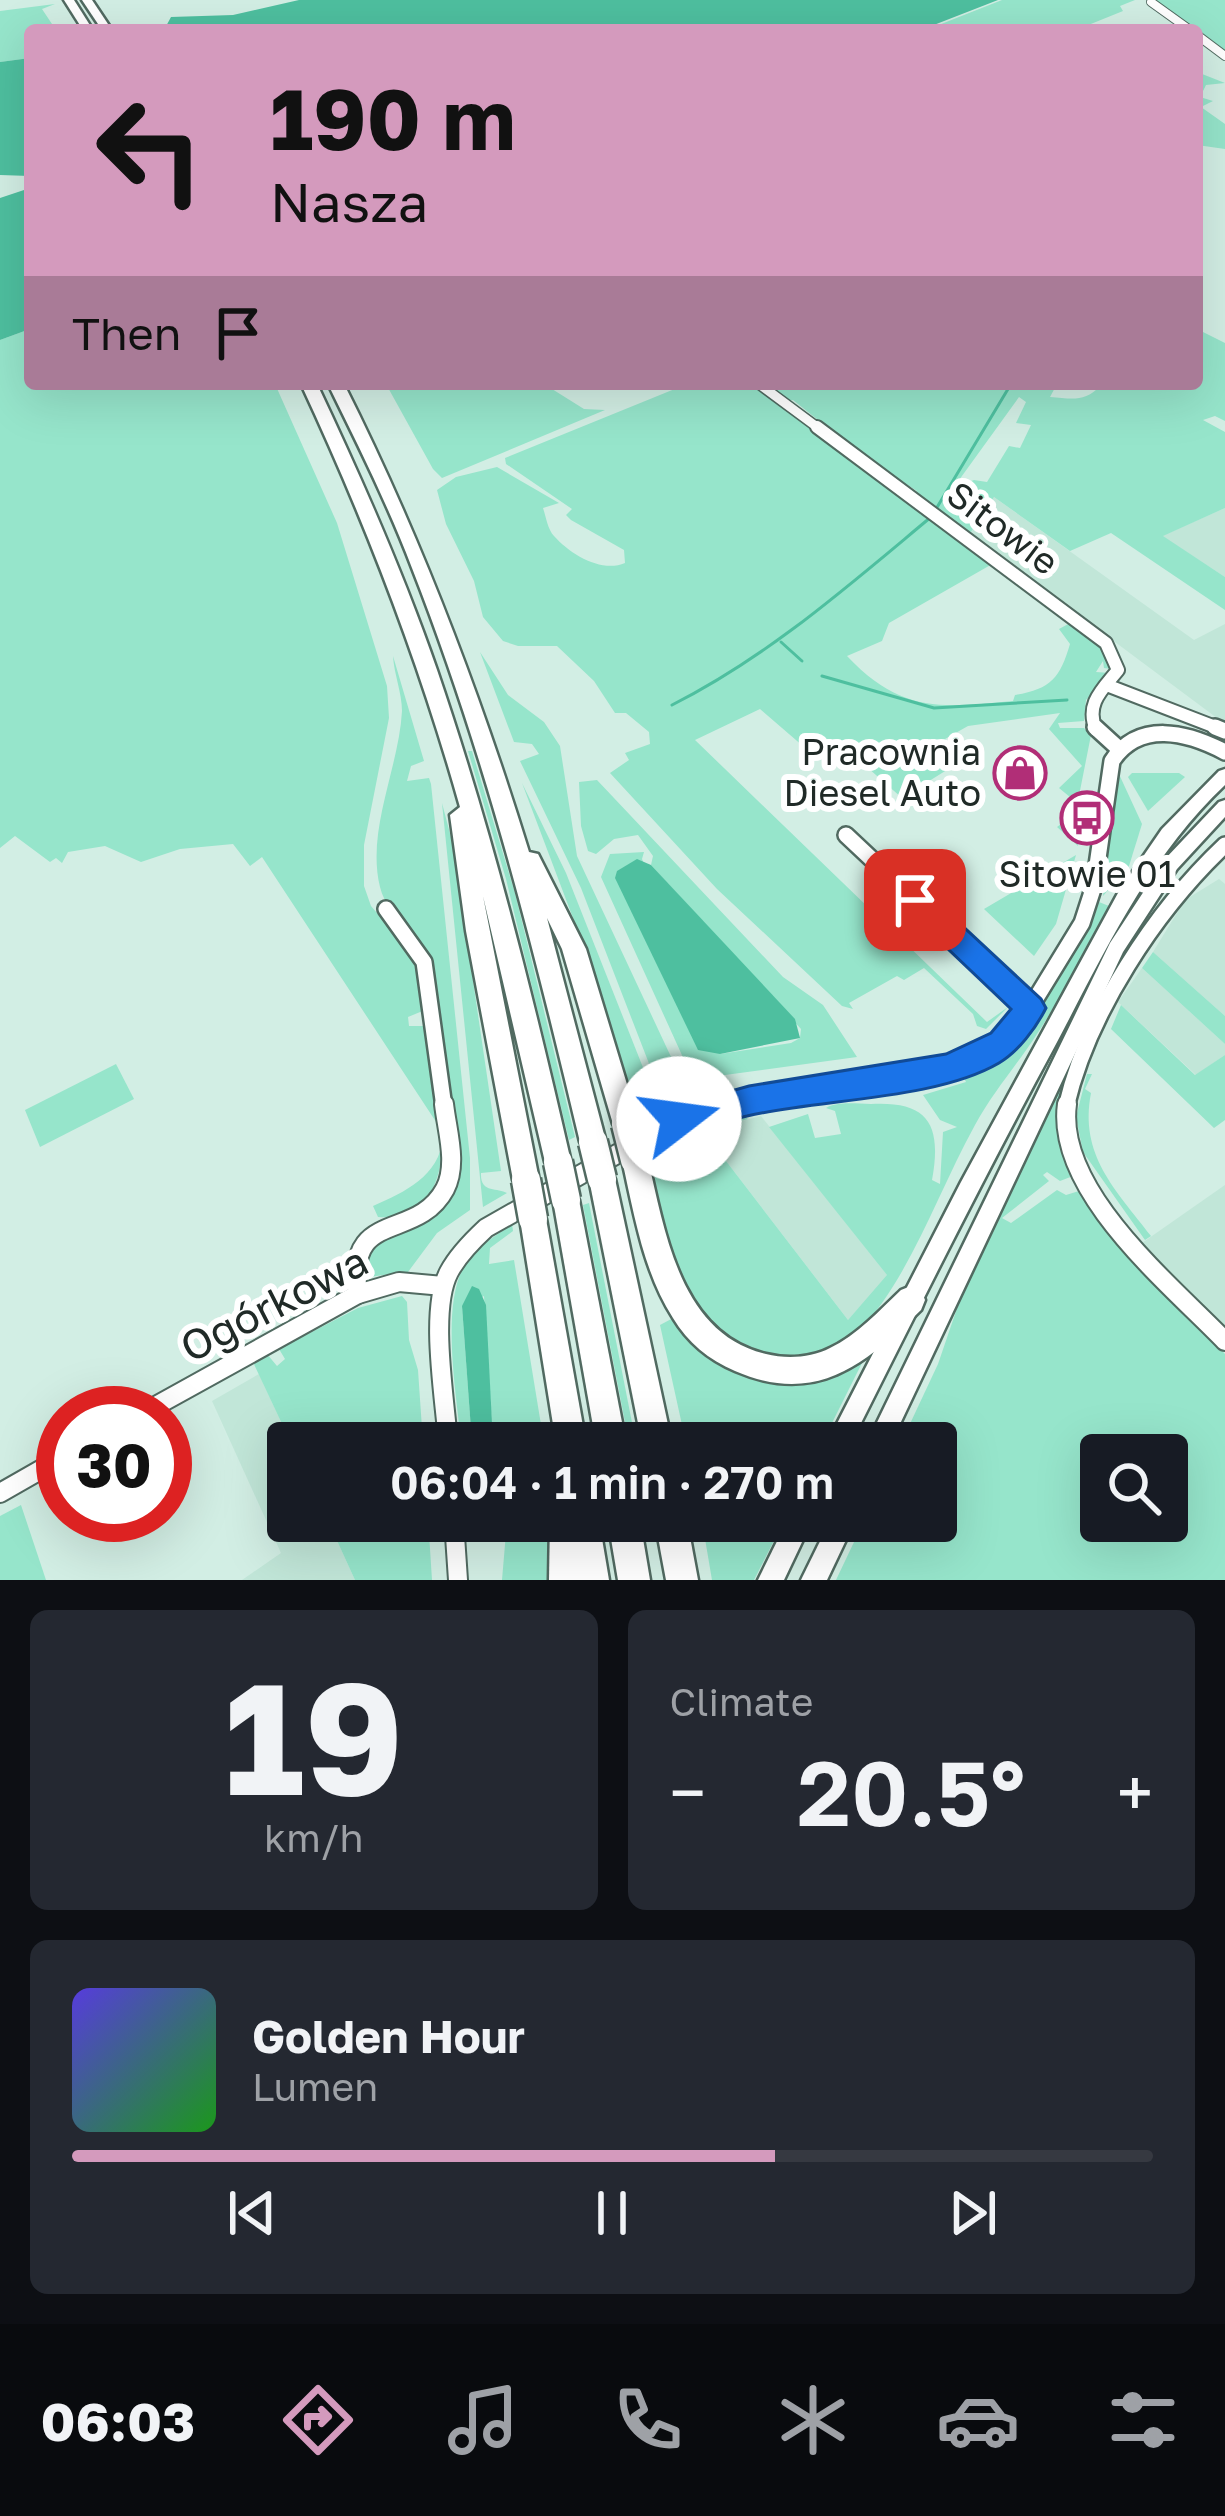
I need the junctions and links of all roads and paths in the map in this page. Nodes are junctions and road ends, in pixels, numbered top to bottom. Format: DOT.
graph roads {
  1 [pos="1151,2"];
  2 [pos="1182,24"];
  3 [pos="312,390"];
  4 [pos="339,390"];
  5 [pos="766,390"];
  6 [pos="1109,686"];
  7 [pos="1225,731"];
  8 [pos="1118,748"];
  9 [pos="1225,752"];
  10 [pos="454,754"];
  11 [pos="1225,776"];
  12 [pos="1225,806"];
  13 [pos="510,824"];
  14 [pos="846,835"];
  15 [pos="1225,845"];
  16 [pos="386,909"];
  17 [pos="1030,1008"];
  18 [pos="443,1286"];
  19 [pos="358,1294"];
  20 [pos="911,1300"];
  21 [pos="1225,1341"];
  22 [pos="192,1386"];
  23 [pos="446,1422"];
  24 [pos="565,1422"];
  25 [pos="607,1422"];
  26 [pos="653,1422"];
  27 [pos="850,1422"];
  28 [pos="889,1422"];
  29 [pos="36,1472"];
  30 [pos="0,1493"];
  31 [pos="455,1542"];
  32 [pos="566,1542"];
  33 [pos="587,1542"];
  34 [pos="628,1542"];
  35 [pos="675,1542"];
  36 [pos="790,1542"];
  37 [pos="833,1542"];
  38 [pos="458,1580"];
  39 [pos="565,1580"];
  40 [pos="592,1580"];
  41 [pos="634,1580"];
  42 [pos="682,1580"];
  43 [pos="771,1580"];
  44 [pos="814,1580"];
  1 -- 2 [label="street"];
  3 -- 10 [label="highway"];
  4 -- 13 [label="highway"];
  5 -- 6 [label="street, Sitowie"];
  6 -- 7 [label="street"];
  6 -- 8 [label="street, Sitowie"];
  8 -- 9 [label="street"];
  8 -- 17 [label="street"];
  10 -- 24 [label="highway, bridge"];
  10 -- 25 [label="highway, bridge"];
  11 -- 20 [label="main road"];
  12 -- 28 [label="main road"];
  13 -- 20 [label="highway, bridge"];
  13 -- 26 [label="highway, bridge"];
  14 -- 17 [label="street"];
  15 -- 21 [label="street"];
  16 -- 19 [label="street"];
  17 -- 18 [label="street"];
  18 -- 19 [label="street, Ogórkowa"];
  18 -- 23 [label="street"];
  19 -- 22 [label="street, Ogórkowa"];
  20 -- 27 [label="main road"];
  29 -- 30 [label="street"];
  31 -- 38 [label="street"];
  32 -- 39 [label="highway"];
  33 -- 40 [label="highway"];
  34 -- 41 [label="highway"];
  35 -- 42 [label="highway"];
  36 -- 43 [label="main road"];
  37 -- 44 [label="main road"];
}
